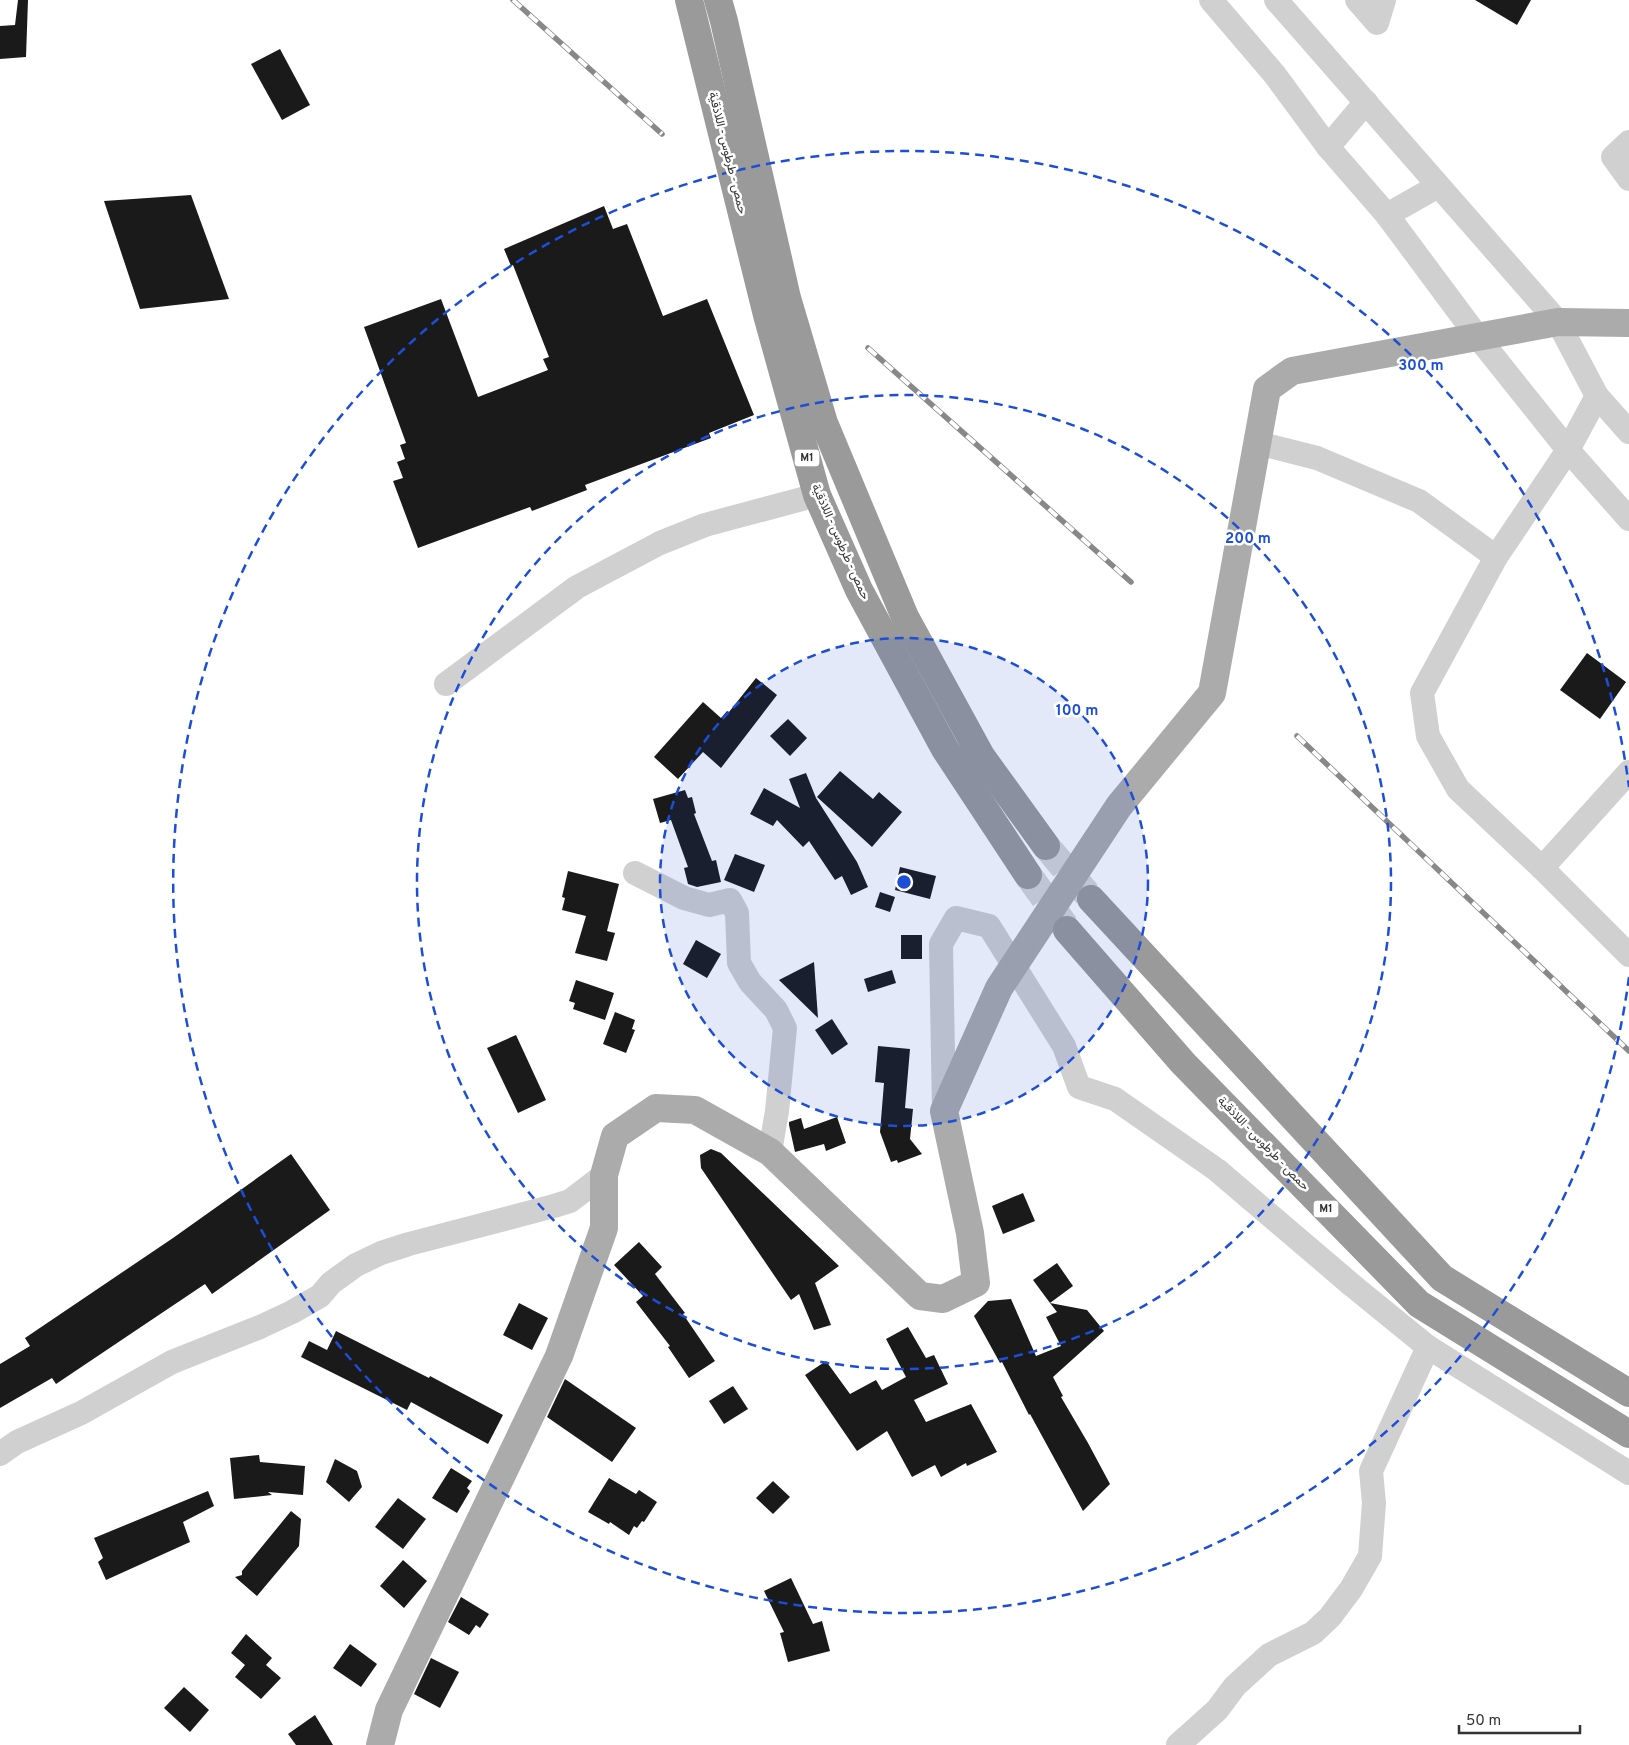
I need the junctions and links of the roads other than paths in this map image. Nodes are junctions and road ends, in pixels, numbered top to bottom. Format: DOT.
graph roads {
  1 [pos="689,0"];
  2 [pos="718,0"];
  3 [pos="1211,0"];
  4 [pos="1276,0"];
  5 [pos="1357,0"];
  6 [pos="1384,0"];
  7 [pos="1366,102"];
  8 [pos="1629,142"];
  9 [pos="1328,147"];
  10 [pos="1629,179"];
  11 [pos="1438,186"];
  12 [pos="1387,215"];
  13 [pos="1558,322"];
  14 [pos="1629,323"];
  15 [pos="1477,336"];
  16 [pos="1597,396"];
  17 [pos="1629,432"];
  18 [pos="1258,443"];
  19 [pos="1568,450"];
  20 [pos="817,495"];
  21 [pos="1629,519"];
  22 [pos="1496,557"];
  23 [pos="446,684"];
  24 [pos="1629,772"];
  25 [pos="1046,846"];
  26 [pos="1542,868"];
  27 [pos="635,873"];
  28 [pos="1028,874"];
  29 [pos="1091,899"];
  30 [pos="1067,930"];
  31 [pos="1629,955"];
  32 [pos="944,1110"];
  33 [pos="770,1152"];
  34 [pos="604,1175"];
  35 [pos="1428,1347"];
  36 [pos="1629,1393"];
  37 [pos="1629,1434"];
  38 [pos="0,1454"];
  39 [pos="1629,1473"];
  40 [pos="380,1745"];
  41 [pos="1178,1745"];
  1 -- 20 [label="highway, حمص - طرطوس - اللاذقية / M1"];
  2 -- 25 [label="highway, حمص - طرطوس - اللاذقية / M1"];
  3 -- 9 [label="street"];
  4 -- 7 [label="street"];
  5 -- 6 [label="street"];
  7 -- 9 [label="street"];
  7 -- 11 [label="street"];
  8 -- 10 [label="street"];
  9 -- 12 [label="street"];
  11 -- 12 [label="street"];
  11 -- 13 [label="street"];
  12 -- 15 [label="street"];
  13 -- 14 [label="main road"];
  13 -- 15 [label="main road"];
  13 -- 16 [label="street"];
  15 -- 18 [label="main road"];
  15 -- 19 [label="street"];
  16 -- 17 [label="street"];
  16 -- 19 [label="street"];
  18 -- 22 [label="street"];
  18 -- 32 [label="main road"];
  19 -- 21 [label="street"];
  19 -- 22 [label="street"];
  20 -- 23 [label="street"];
  20 -- 28 [label="highway, حمص - طرطوس - اللاذقية / M1"];
  22 -- 26 [label="street"];
  24 -- 26 [label="street"];
  26 -- 31 [label="street"];
  27 -- 33 [label="street"];
  29 -- 36 [label="highway"];
  30 -- 37 [label="highway, حمص - طرطوس - اللاذقية / M1"];
  32 -- 33 [label="main road"];
  32 -- 35 [label="street"];
  33 -- 34 [label="main road"];
  34 -- 38 [label="street"];
  34 -- 40 [label="main road"];
  35 -- 39 [label="street"];
  35 -- 41 [label="street"];
}
